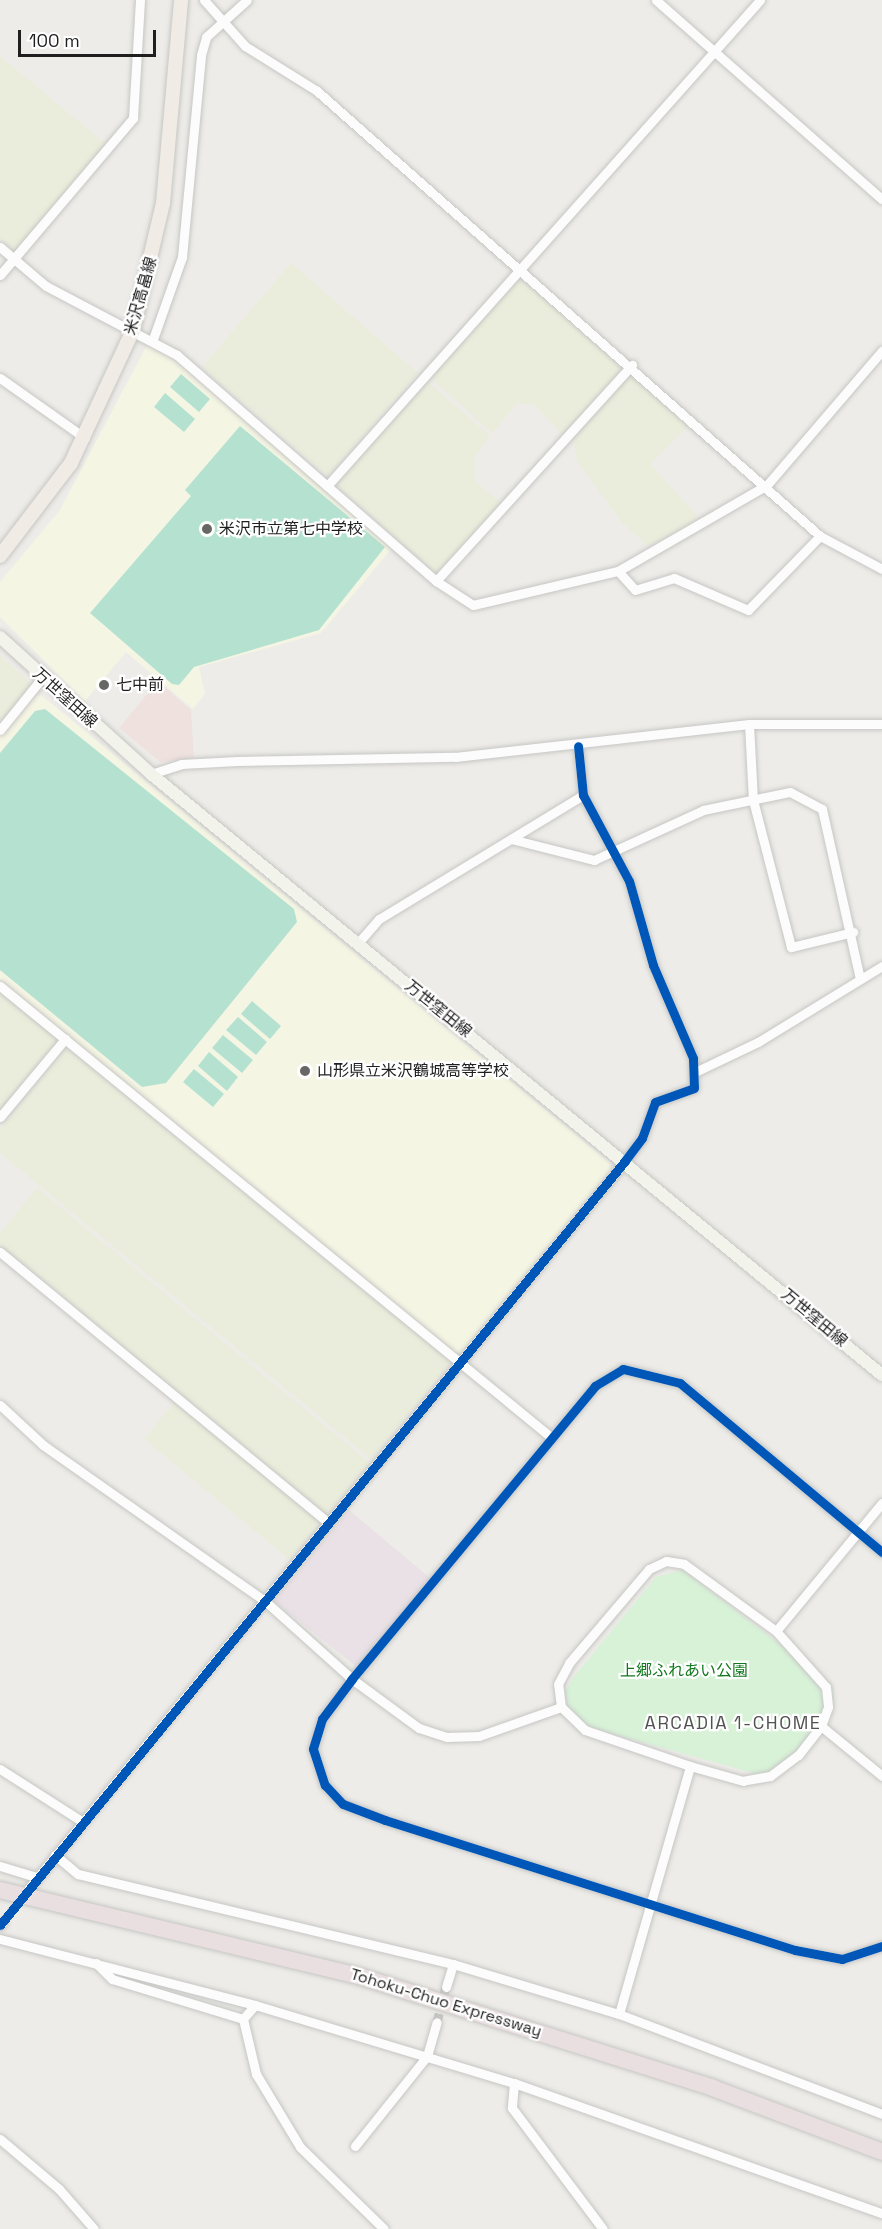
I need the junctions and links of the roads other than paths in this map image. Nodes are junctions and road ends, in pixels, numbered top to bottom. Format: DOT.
graph roads {
  1 [pos="140,0"];
  2 [pos="181,0"];
  3 [pos="204,0"];
  4 [pos="247,0"];
  5 [pos="656,0"];
  6 [pos="760,0"];
  7 [pos="222,21"];
  8 [pos="716,52"];
  9 [pos="882,199"];
  10 [pos="0,247"];
  11 [pos="15,259"];
  12 [pos="520,269"];
  13 [pos="0,275"];
  14 [pos="133,330"];
  15 [pos="153,339"];
  16 [pos="882,351"];
  17 [pos="632,365"];
  18 [pos="0,378"];
  19 [pos="85,438"];
  20 [pos="767,484"];
  21 [pos="327,486"];
  22 [pos="820,536"];
  23 [pos="0,556"];
  24 [pos="882,569"];
  25 [pos="618,571"];
  26 [pos="436,581"];
  27 [pos="0,637"];
  28 [pos="42,678"];
  29 [pos="749,724"];
  30 [pos="882,724"];
  31 [pos="0,730"];
  32 [pos="578,746"];
  33 [pos="151,774"];
  34 [pos="583,795"];
  35 [pos="753,800"];
  36 [pos="511,839"];
  37 [pos="615,848"];
  38 [pos="853,932"];
  39 [pos="358,944"];
  40 [pos="882,966"];
  41 [pos="860,980"];
  42 [pos="0,986"];
  43 [pos="65,1039"];
  44 [pos="695,1072"];
  45 [pos="0,1117"];
  46 [pos="624,1162"];
  47 [pos="0,1252"];
  48 [pos="459,1363"];
  49 [pos="882,1375"];
  50 [pos="0,1406"];
  51 [pos="552,1438"];
  52 [pos="882,1503"];
  53 [pos="329,1523"];
  54 [pos="858,1532"];
  55 [pos="882,1552"];
  56 [pos="265,1601"];
  57 [pos="776,1631"];
  58 [pos="352,1679"];
  59 [pos="561,1707"];
  60 [pos="821,1726"];
  61 [pos="690,1766"];
  62 [pos="0,1769"];
  63 [pos="882,1776"];
  64 [pos="83,1822"];
  65 [pos="55,1856"];
  66 [pos="0,1866"];
  67 [pos="37,1877"];
  68 [pos="29,1888"];
  69 [pos="0,1890"];
  70 [pos="0,1900"];
  71 [pos="649,1901"];
  72 [pos="0,1939"];
  73 [pos="882,1946"];
  74 [pos="96,1963"];
  75 [pos="453,1964"];
  76 [pos="446,1987"];
  77 [pos="255,2005"];
  78 [pos="619,2014"];
  79 [pos="243,2019"];
  80 [pos="436,2022"];
  81 [pos="427,2056"];
  82 [pos="514,2083"];
  83 [pos="882,2115"];
  84 [pos="0,2139"];
  85 [pos="355,2146"];
  86 [pos="882,2152"];
  87 [pos="882,2162"];
  88 [pos="882,2213"];
  89 [pos="94,2229"];
  90 [pos="384,2229"];
  91 [pos="603,2229"];
  1 -- 11 [label="street"];
  2 -- 14 [label="main road, 米沢高畠線"];
  3 -- 7 [label="street"];
  4 -- 7 [label="street"];
  5 -- 8 [label="street"];
  6 -- 8 [label="street"];
  7 -- 12 [label="street"];
  7 -- 15 [label="street"];
  8 -- 9 [label="street"];
  8 -- 12 [label="street"];
  10 -- 11 [label="street"];
  11 -- 13 [label="street"];
  11 -- 14 [label="street"];
  12 -- 17 [label="street"];
  12 -- 21 [label="street"];
  14 -- 15 [label="street"];
  14 -- 19 [label="main road, 米沢高畠線"];
  15 -- 21 [label="street"];
  16 -- 20 [label="street"];
  17 -- 20 [label="street"];
  17 -- 26 [label="street"];
  18 -- 19 [label="street"];
  19 -- 23 [label="main road, 米沢高畠線"];
  20 -- 22 [label="street"];
  20 -- 25 [label="street"];
  21 -- 26 [label="street"];
  22 -- 24 [label="street"];
  22 -- 25 [label="street"];
  25 -- 26 [label="street"];
  27 -- 28 [label="main road, 万世窪田線"];
  28 -- 31 [label="street"];
  28 -- 33 [label="main road, 万世窪田線"];
  29 -- 30 [label="street"];
  29 -- 32 [label="street"];
  29 -- 35 [label="street"];
  32 -- 33 [label="street"];
  32 -- 34 [label="street"];
  33 -- 39 [label="main road, 万世窪田線"];
  34 -- 36 [label="street"];
  34 -- 37 [label="street"];
  35 -- 37 [label="street"];
  35 -- 38 [label="street"];
  35 -- 38 [label="street"];
  36 -- 37 [label="street"];
  36 -- 39 [label="street"];
  37 -- 44 [label="street"];
  38 -- 41 [label="street"];
  39 -- 46 [label="main road, 万世窪田線"];
  40 -- 41 [label="street"];
  41 -- 44 [label="street"];
  42 -- 43 [label="street"];
  43 -- 45 [label="street"];
  43 -- 48 [label="street"];
  44 -- 46 [label="street"];
  46 -- 48 [label="street"];
  46 -- 49 [label="main road, 万世窪田線"];
  47 -- 53 [label="street"];
  48 -- 51 [label="street"];
  48 -- 53 [label="street"];
  50 -- 56 [label="street"];
  51 -- 54 [label="street"];
  51 -- 58 [label="street"];
  52 -- 54 [label="street"];
  53 -- 56 [label="street"];
  54 -- 55 [label="street"];
  54 -- 57 [label="street"];
  56 -- 58 [label="street"];
  56 -- 64 [label="street"];
  57 -- 59 [label="street"];
  57 -- 60 [label="street"];
  58 -- 59 [label="street"];
  58 -- 71 [label="street"];
  59 -- 61 [label="street"];
  60 -- 61 [label="street"];
  60 -- 63 [label="street"];
  61 -- 71 [label="street"];
  62 -- 64 [label="street"];
  64 -- 65 [label="street"];
  65 -- 67 [label="street"];
  65 -- 75 [label="street"];
  66 -- 67 [label="street"];
  67 -- 68 [label="street"];
  69 -- 86 [label="highway, Tohoku-Chuo Expressway"];
  70 -- 87 [label="highway, Tohoku-Chuo Expressway"];
  71 -- 73 [label="street"];
  71 -- 78 [label="street"];
  72 -- 74 [label="street"];
  74 -- 77 [label="street"];
  74 -- 79 [label="street"];
  75 -- 76 [label="street"];
  75 -- 78 [label="street"];
  77 -- 79 [label="street"];
  77 -- 81 [label="street"];
  78 -- 83 [label="street"];
  79 -- 90 [label="street"];
  80 -- 81 [label="street"];
  81 -- 82 [label="street"];
  81 -- 85 [label="street"];
  82 -- 88 [label="street"];
  82 -- 91 [label="street"];
  84 -- 89 [label="street"];
}
